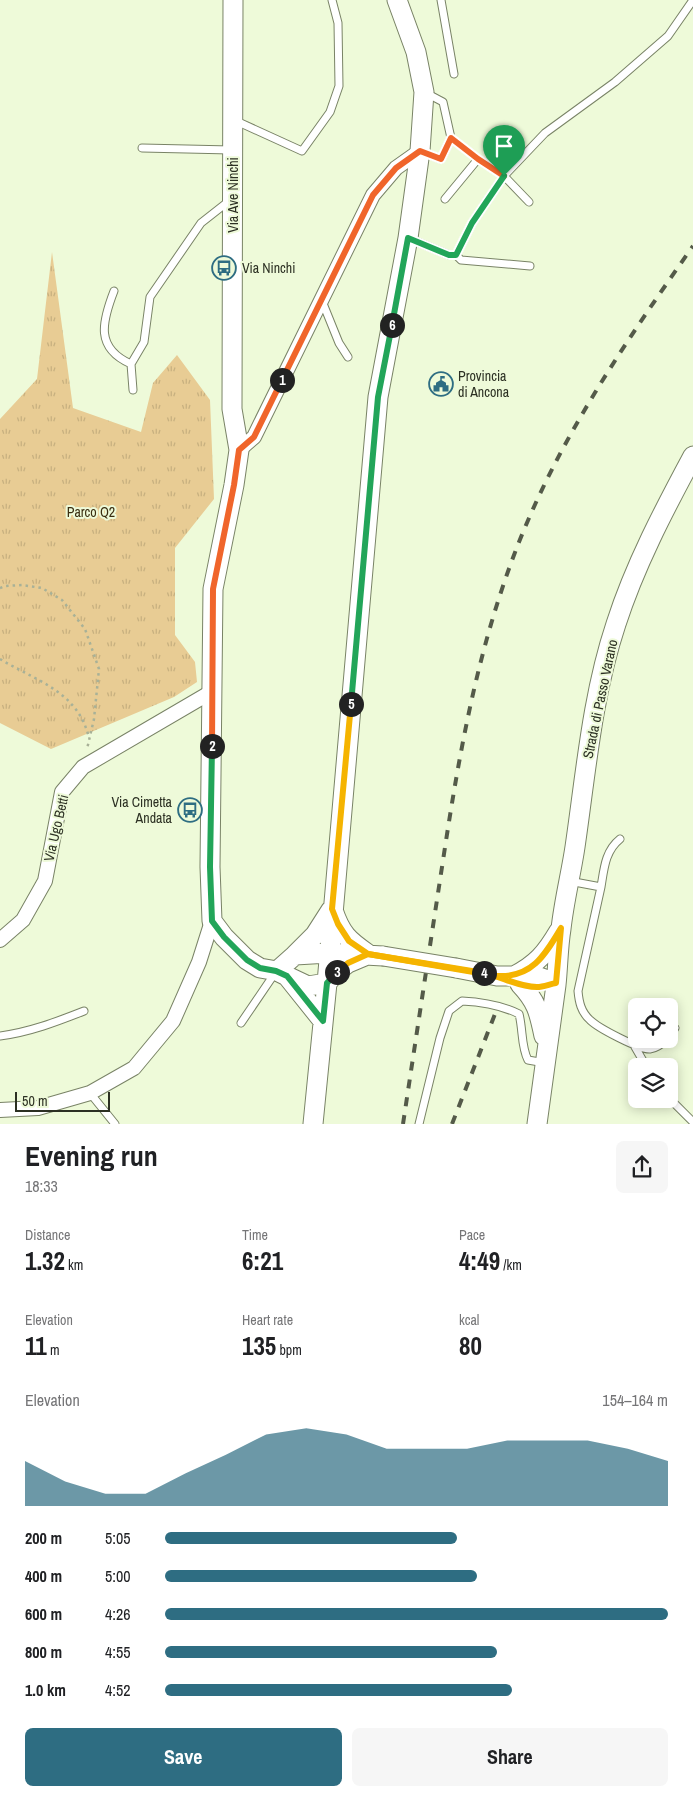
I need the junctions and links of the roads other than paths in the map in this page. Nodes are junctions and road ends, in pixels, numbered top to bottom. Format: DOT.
graph roads {
  1 [pos="234,0"];
  2 [pos="332,0"];
  3 [pos="397,0"];
  4 [pos="441,0"];
  5 [pos="693,0"];
  6 [pos="454,74"];
  7 [pos="424,92"];
  8 [pos="234,120"];
  9 [pos="451,138"];
  10 [pos="142,148"];
  11 [pos="233,150"];
  12 [pos="420,151"];
  13 [pos="478,159"];
  14 [pos="504,176"];
  15 [pos="233,198"];
  16 [pos="445,199"];
  17 [pos="529,202"];
  18 [pos="408,238"];
  19 [pos="456,255"];
  20 [pos="530,266"];
  21 [pos="114,291"];
  22 [pos="322,299"];
  23 [pos="348,357"];
  24 [pos="131,364"];
  25 [pos="133,390"];
  26 [pos="239,450"];
  27 [pos="693,456"];
  28 [pos="213,691"];
  29 [pos="620,839"];
  30 [pos="569,881"];
  31 [pos="601,887"];
  32 [pos="332,909"];
  33 [pos="212,921"];
  34 [pos="561,928"];
  35 [pos="0,940"];
  36 [pos="329,953"];
  37 [pos="295,955"];
  38 [pos="375,955"];
  39 [pos="282,973"];
  40 [pos="510,979"];
  41 [pos="327,983"];
  42 [pos="556,983"];
  43 [pos="84,1011"];
  44 [pos="323,1021"];
  45 [pos="241,1023"];
  46 [pos="0,1036"];
  47 [pos="628,1043"];
  48 [pos="546,1055"];
  49 [pos="90,1093"];
  50 [pos="678,1107"];
  51 [pos="0,1110"];
  52 [pos="693,1122"];
  53 [pos="115,1124"];
  54 [pos="313,1124"];
  55 [pos="418,1124"];
  56 [pos="537,1124"];
  1 -- 8 [label="street, Via Ave Ninchi"];
  2 -- 8 [label="lane"];
  3 -- 7 [label="street"];
  4 -- 6 [label="lane"];
  5 -- 14 [label="lane"];
  7 -- 9 [label="lane"];
  7 -- 12 [label="street"];
  8 -- 11 [label="street, Via Ave Ninchi"];
  9 -- 12 [label="lane"];
  9 -- 13 [label="lane"];
  10 -- 11 [label="lane"];
  11 -- 15 [label="street, Via Ave Ninchi"];
  12 -- 18 [label="street"];
  12 -- 22 [label="street"];
  13 -- 14 [label="lane"];
  13 -- 16 [label="lane"];
  14 -- 17 [label="lane"];
  14 -- 19 [label="lane"];
  15 -- 24 [label="lane"];
  15 -- 26 [label="street, Via Ave Ninchi"];
  18 -- 19 [label="lane"];
  18 -- 32 [label="street"];
  19 -- 20 [label="lane"];
  21 -- 24 [label="lane"];
  22 -- 23 [label="lane"];
  22 -- 26 [label="street"];
  24 -- 25 [label="lane"];
  26 -- 28 [label="street, Via Ave Ninchi"];
  27 -- 30 [label="street, Strada di Passo Varano"];
  28 -- 33 [label="street, Via Ave Ninchi"];
  28 -- 35 [label="street, Via Ugo Betti"];
  29 -- 31 [label="lane"];
  30 -- 31 [label="lane"];
  30 -- 34 [label="street, Strada di Passo Varano"];
  31 -- 47 [label="lane"];
  32 -- 36 [label="street"];
  32 -- 37 [label="street"];
  32 -- 38 [label="street"];
  33 -- 39 [label="street"];
  33 -- 49 [label="street"];
  34 -- 40 [label="street, Strada di Passo Varano"];
  34 -- 42 [label="street, Strada di Passo Varano"];
  36 -- 37 [label="street"];
  36 -- 38 [label="street"];
  36 -- 41 [label="street"];
  37 -- 39 [label="street"];
  38 -- 40 [label="street, bridge"];
  38 -- 41 [label="street"];
  39 -- 41 [label="street"];
  39 -- 44 [label="street"];
  39 -- 45 [label="lane"];
  40 -- 42 [label="street"];
  40 -- 48 [label="street, Strada di Passo Varano"];
  41 -- 44 [label="street"];
  42 -- 48 [label="street, Strada di Passo Varano"];
  43 -- 46 [label="lane"];
  44 -- 54 [label="street"];
  48 -- 55 [label="lane"];
  48 -- 56 [label="street, Strada di Passo Varano"];
  49 -- 51 [label="street"];
  49 -- 53 [label="lane"];
  50 -- 52 [label="lane"];
}
